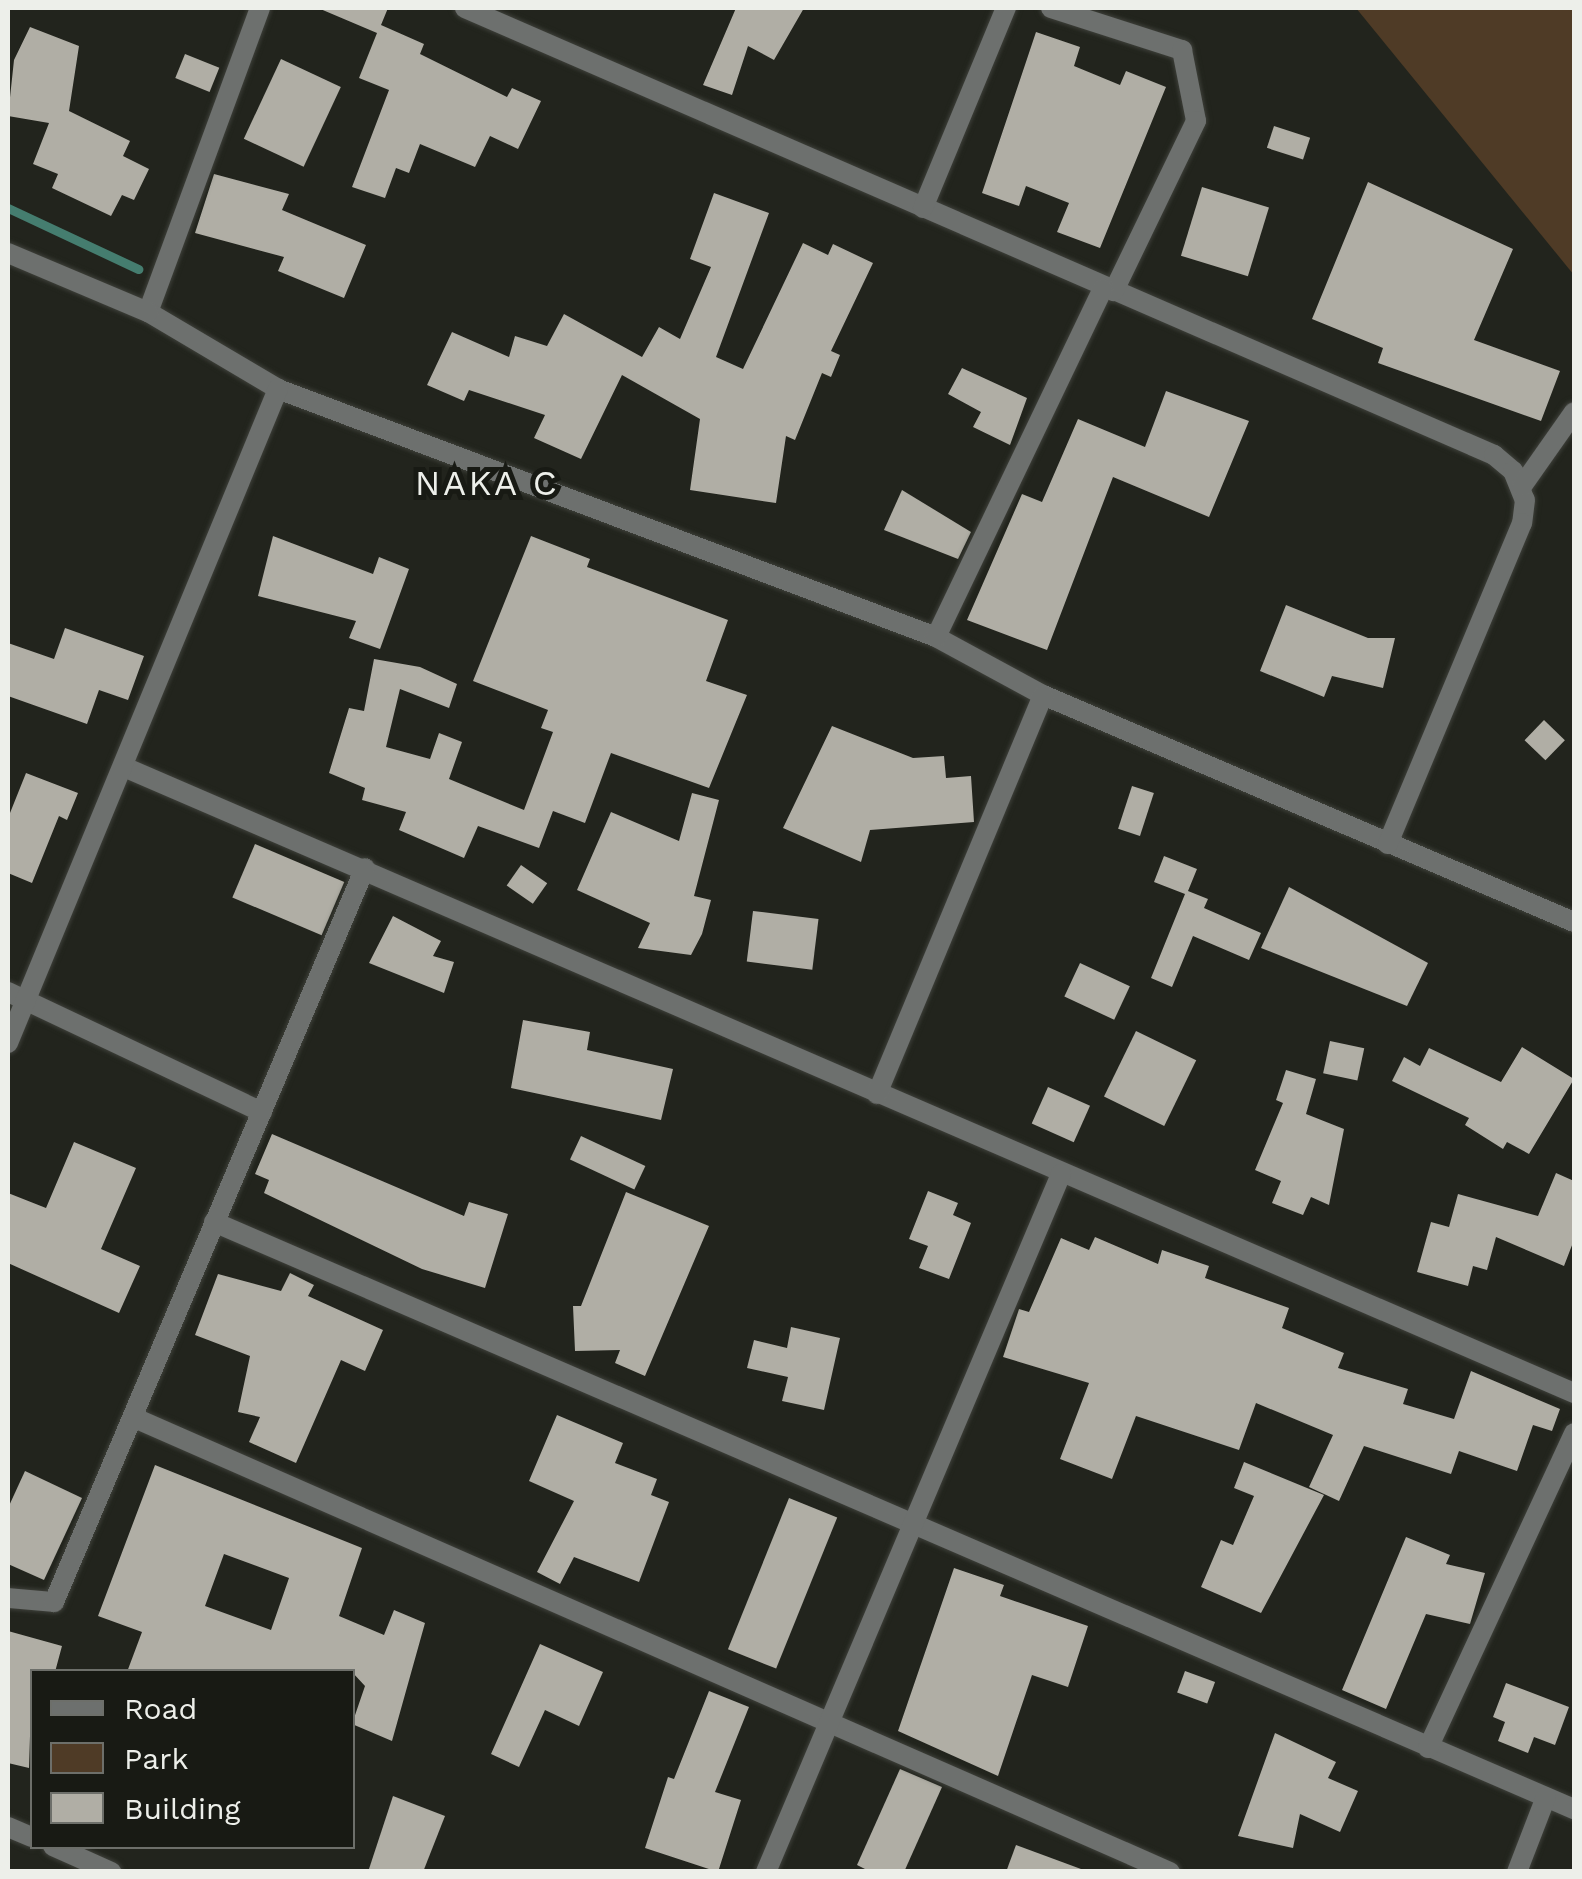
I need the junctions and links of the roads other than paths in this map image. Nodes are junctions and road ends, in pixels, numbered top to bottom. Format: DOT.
graph roads {
  1 [pos="260,8"];
  2 [pos="465,8"];
  3 [pos="1006,8"];
  4 [pos="1052,8"];
  5 [pos="923,208"];
  6 [pos="8,253"];
  7 [pos="1108,290"];
  8 [pos="148,312"];
  9 [pos="278,389"];
  10 [pos="1574,412"];
  11 [pos="1522,486"];
  12 [pos="936,637"];
  13 [pos="1044,694"];
  14 [pos="124,767"];
  15 [pos="1388,844"];
  16 [pos="365,868"];
  17 [pos="1574,922"];
  18 [pos="17,997"];
  19 [pos="8,1043"];
  20 [pos="877,1094"];
  21 [pos="262,1112"];
  22 [pos="1061,1174"];
  23 [pos="214,1222"];
  24 [pos="1574,1393"];
  25 [pos="138,1419"];
  26 [pos="1574,1433"];
  27 [pos="914,1519"];
  28 [pos="8,1598"];
  29 [pos="834,1719"];
  30 [pos="1428,1748"];
  31 [pos="1546,1797"];
  32 [pos="1574,1809"];
  33 [pos="60,1849"];
  34 [pos="111,1872"];
  35 [pos="766,1872"];
  36 [pos="1170,1872"];
  37 [pos="1517,1872"];
  1 -- 8 [label="street"];
  2 -- 5 [label="street"];
  3 -- 5 [label="street"];
  4 -- 7 [label="street"];
  5 -- 7 [label="street"];
  6 -- 8 [label="street"];
  7 -- 11 [label="street"];
  7 -- 12 [label="street"];
  8 -- 9 [label="street"];
  9 -- 12 [label="street"];
  9 -- 14 [label="street"];
  10 -- 11 [label="street"];
  11 -- 15 [label="street"];
  12 -- 13 [label="street"];
  13 -- 15 [label="street"];
  13 -- 20 [label="street"];
  14 -- 16 [label="street"];
  14 -- 18 [label="street"];
  15 -- 17 [label="street"];
  16 -- 20 [label="street"];
  16 -- 21 [label="street"];
  18 -- 19 [label="street"];
  18 -- 21 [label="street"];
  20 -- 22 [label="street"];
  21 -- 23 [label="street"];
  22 -- 24 [label="street"];
  22 -- 27 [label="street"];
  23 -- 25 [label="street"];
  23 -- 27 [label="street"];
  25 -- 28 [label="street"];
  25 -- 29 [label="street"];
  26 -- 30 [label="street"];
  27 -- 29 [label="street"];
  27 -- 30 [label="street"];
  29 -- 35 [label="street"];
  29 -- 36 [label="street"];
  30 -- 31 [label="street"];
  31 -- 32 [label="street"];
  31 -- 37 [label="street"];
  33 -- 34 [label="street"];
}
